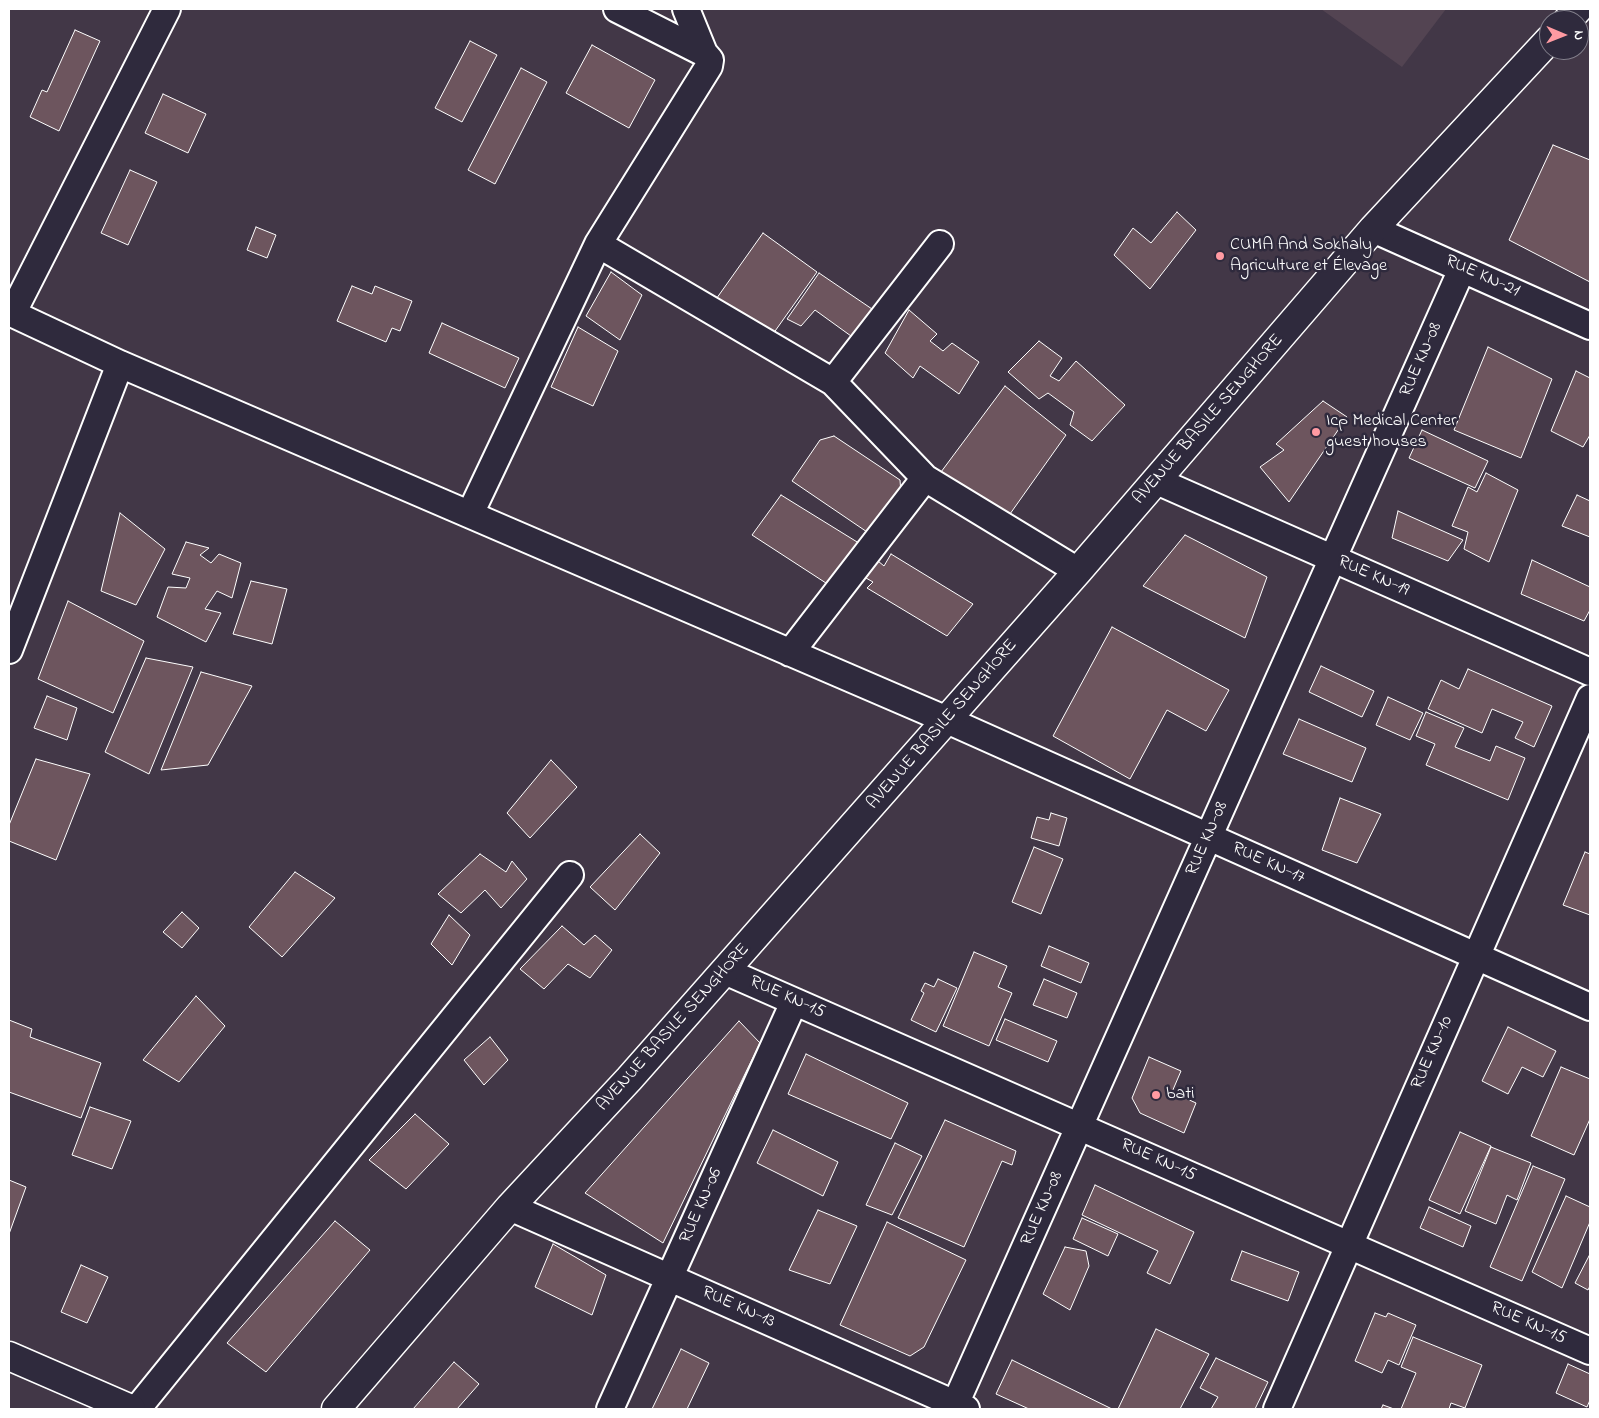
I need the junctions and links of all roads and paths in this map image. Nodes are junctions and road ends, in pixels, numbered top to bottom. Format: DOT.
graph roads {
  1 [pos="167,9"];
  2 [pos="617,9"];
  3 [pos="686,9"];
  4 [pos="1539,51"];
  5 [pos="704,53"];
  6 [pos="1374,229"];
  7 [pos="598,244"];
  8 [pos="940,244"];
  9 [pos="1462,269"];
  10 [pos="10,313"];
  11 [pos="1590,326"];
  12 [pos="120,364"];
  13 [pos="833,382"];
  14 [pos="925,478"];
  15 [pos="1157,481"];
  16 [pos="470,514"];
  17 [pos="1333,559"];
  18 [pos="1078,571"];
  19 [pos="9,650"];
  20 [pos="790,653"];
  21 [pos="1590,672"];
  22 [pos="1590,698"];
  23 [pos="947,720"];
  24 [pos="1209,837"];
  25 [pos="570,875"];
  26 [pos="1476,956"];
  27 [pos="725,971"];
  28 [pos="794,1002"];
  29 [pos="1590,1007"];
  30 [pos="1080,1127"];
  31 [pos="510,1207"];
  32 [pos="1349,1245"];
  33 [pos="670,1278"];
  34 [pos="1590,1351"];
  35 [pos="9,1356"];
  36 [pos="958,1408"];
  37 [pos="131,1409"];
  38 [pos="137,1409"];
  39 [pos="336,1409"];
  40 [pos="610,1409"];
  41 [pos="1276,1409"];
  1 -- 10 [label="street"];
  2 -- 5 [label="street"];
  3 -- 5 [label="street"];
  4 -- 6 [label="main road, AVENUE BASILE SENGHORE"];
  5 -- 7 [label="street"];
  6 -- 9 [label="street, RUE KN-21"];
  6 -- 15 [label="main road, AVENUE BASILE SENGHORE"];
  7 -- 13 [label="street"];
  7 -- 16 [label="street"];
  8 -- 13 [label="street"];
  9 -- 11 [label="street, RUE KN-21"];
  9 -- 17 [label="street, RUE KN-08"];
  10 -- 12 [label="street, RUE KN-17"];
  12 -- 16 [label="street, RUE KN-17"];
  12 -- 19 [label="street"];
  13 -- 14 [label="street"];
  14 -- 18 [label="street"];
  14 -- 20 [label="street"];
  15 -- 17 [label="street, RUE KN-19"];
  15 -- 18 [label="main road, AVENUE BASILE SENGHORE"];
  16 -- 20 [label="street, RUE KN-17"];
  17 -- 21 [label="street, RUE KN-19"];
  17 -- 24 [label="street, RUE KN-08"];
  18 -- 23 [label="main road, AVENUE BASILE SENGHORE"];
  20 -- 23 [label="street, RUE KN-17"];
  22 -- 26 [label="street, RUE KN-10"];
  23 -- 24 [label="street, RUE KN-17"];
  23 -- 27 [label="main road, AVENUE BASILE SENGHORE"];
  24 -- 26 [label="street, RUE KN-17"];
  24 -- 30 [label="street, RUE KN-08"];
  25 -- 38 [label="street"];
  26 -- 29 [label="street, RUE KN-17"];
  26 -- 32 [label="street, RUE KN-10"];
  27 -- 28 [label="street, RUE KN-15"];
  27 -- 31 [label="main road, AVENUE BASILE SENGHORE"];
  28 -- 30 [label="street, RUE KN-15"];
  28 -- 33 [label="street, RUE KN-06"];
  30 -- 32 [label="street, RUE KN-15"];
  30 -- 36 [label="street, RUE KN-08"];
  31 -- 33 [label="street, RUE KN-13"];
  31 -- 39 [label="main road, AVENUE BASILE SENGHORE"];
  32 -- 34 [label="street, RUE KN-15"];
  32 -- 41 [label="street, RUE KN-10"];
  33 -- 36 [label="street, RUE KN-13"];
  33 -- 40 [label="street, RUE KN-06"];
  35 -- 37 [label="main road"];
}
